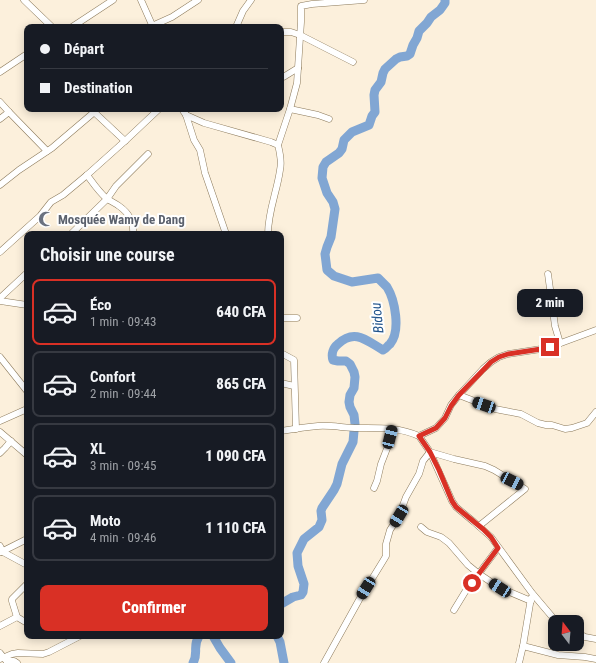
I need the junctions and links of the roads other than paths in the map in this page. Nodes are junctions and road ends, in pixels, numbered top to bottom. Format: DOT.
graph roads {
  1 [pos="24,0"];
  2 [pos="113,0"];
  3 [pos="141,0"];
  4 [pos="198,0"];
  5 [pos="251,0"];
  6 [pos="364,0"];
  7 [pos="301,3"];
  8 [pos="49,24"];
  9 [pos="77,24"];
  10 [pos="152,24"];
  11 [pos="157,24"];
  12 [pos="237,24"];
  13 [pos="284,32"];
  14 [pos="300,35"];
  15 [pos="24,56"];
  16 [pos="353,62"];
  17 [pos="298,68"];
  18 [pos="0,72"];
  19 [pos="284,76"];
  20 [pos="0,102"];
  21 [pos="290,108"];
  22 [pos="9,112"];
  23 [pos="93,112"];
  24 [pos="97,112"];
  25 [pos="156,112"];
  26 [pos="184,112"];
  27 [pos="186,115"];
  28 [pos="329,119"];
  29 [pos="0,120"];
  30 [pos="125,141"];
  31 [pos="278,145"];
  32 [pos="47,151"];
  33 [pos="148,154"];
  34 [pos="87,176"];
  35 [pos="0,184"];
  36 [pos="107,199"];
  37 [pos="74,231"];
  38 [pos="133,231"];
  39 [pos="225,231"];
  40 [pos="268,231"];
  41 [pos="0,252"];
  42 [pos="548,274"];
  43 [pos="24,276"];
  44 [pos="0,300"];
  45 [pos="24,304"];
  46 [pos="284,318"];
  47 [pos="297,318"];
  48 [pos="596,330"];
  49 [pos="560,343"];
  50 [pos="284,355"];
  51 [pos="0,357"];
  52 [pos="284,384"];
  53 [pos="294,386"];
  54 [pos="24,387"];
  55 [pos="459,395"];
  56 [pos="24,411"];
  57 [pos="596,412"];
  58 [pos="0,421"];
  59 [pos="296,429"];
  60 [pos="392,429"];
  61 [pos="284,431"];
  62 [pos="0,432"];
  63 [pos="419,436"];
  64 [pos="11,441"];
  65 [pos="24,452"];
  66 [pos="430,452"];
  67 [pos="0,453"];
  68 [pos="374,488"];
  69 [pos="479,526"];
  70 [pos="421,527"];
  71 [pos="24,540"];
  72 [pos="498,548"];
  73 [pos="1,550"];
  74 [pos="24,563"];
  75 [pos="479,574"];
  76 [pos="24,587"];
  77 [pos="532,593"];
  78 [pos="531,600"];
  79 [pos="454,610"];
  80 [pos="551,615"];
  81 [pos="17,617"];
  82 [pos="24,621"];
  83 [pos="0,626"];
  84 [pos="584,636"];
  85 [pos="74,639"];
  86 [pos="596,639"];
  87 [pos="523,646"];
  88 [pos="4,658"];
  89 [pos="596,659"];
  90 [pos="18,663"];
  91 [pos="324,663"];
  92 [pos="519,663"];
  1 -- 8 [label="street"];
  2 -- 9 [label="street"];
  3 -- 10 [label="street"];
  4 -- 11 [label="street"];
  5 -- 12 [label="street"];
  6 -- 7 [label="street"];
  7 -- 14 [label="street"];
  13 -- 14 [label="street"];
  14 -- 16 [label="street"];
  14 -- 17 [label="street"];
  15 -- 18 [label="street"];
  17 -- 19 [label="street"];
  17 -- 21 [label="street"];
  20 -- 22 [label="street"];
  21 -- 28 [label="street"];
  21 -- 31 [label="street"];
  22 -- 29 [label="street"];
  22 -- 32 [label="street"];
  23 -- 32 [label="street"];
  24 -- 30 [label="street"];
  25 -- 30 [label="street"];
  26 -- 27 [label="street"];
  27 -- 31 [label="street"];
  27 -- 39 [label="street"];
  30 -- 34 [label="street"];
  31 -- 40 [label="street"];
  32 -- 35 [label="street"];
  33 -- 36 [label="street"];
  34 -- 36 [label="street"];
  34 -- 41 [label="street"];
  36 -- 37 [label="street"];
  36 -- 38 [label="street"];
  42 -- 49 [label="street"];
  43 -- 44 [label="street"];
  44 -- 45 [label="street"];
  46 -- 47 [label="street"];
  48 -- 49 [label="street"];
  49 -- 55 [label="street"];
  50 -- 53 [label="street"];
  51 -- 54 [label="street"];
  52 -- 53 [label="street"];
  53 -- 59 [label="street"];
  55 -- 57 [label="street"];
  55 -- 63 [label="street"];
  56 -- 58 [label="street"];
  59 -- 60 [label="street"];
  59 -- 61 [label="street"];
  60 -- 63 [label="street"];
  60 -- 68 [label="street"];
  62 -- 64 [label="street"];
  63 -- 66 [label="street"];
  64 -- 65 [label="street"];
  64 -- 67 [label="street"];
  66 -- 69 [label="street"];
  66 -- 69 [label="street"];
  66 -- 91 [label="street"];
  69 -- 72 [label="street"];
  70 -- 75 [label="street"];
  71 -- 73 [label="street"];
  72 -- 75 [label="street"];
  72 -- 77 [label="street"];
  73 -- 74 [label="street"];
  75 -- 78 [label="street"];
  75 -- 79 [label="street"];
  76 -- 81 [label="street"];
  77 -- 78 [label="street"];
  77 -- 80 [label="street"];
  78 -- 87 [label="street"];
  81 -- 82 [label="street"];
  81 -- 83 [label="street"];
  84 -- 86 [label="street"];
  85 -- 88 [label="street"];
  87 -- 89 [label="street"];
  87 -- 92 [label="street"];
  88 -- 90 [label="street"];
}
